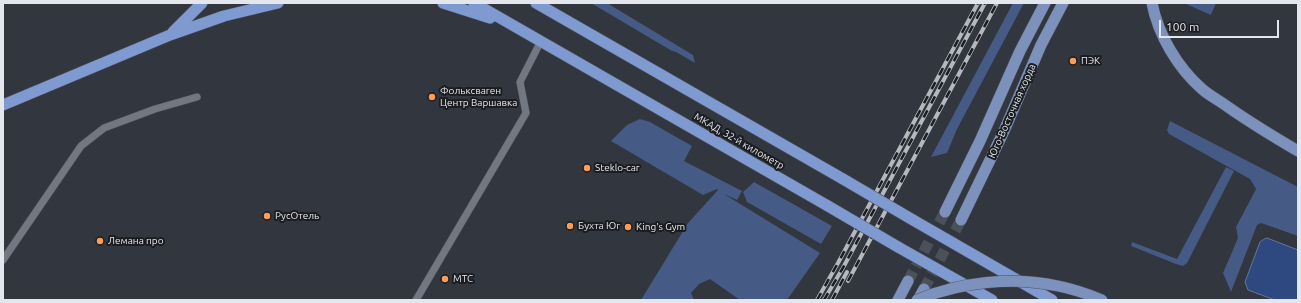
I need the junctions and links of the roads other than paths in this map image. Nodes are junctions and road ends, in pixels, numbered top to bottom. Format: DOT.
graph roads {
  1 [pos="202,3"];
  2 [pos="278,3"];
  3 [pos="443,3"];
  4 [pos="474,3"];
  5 [pos="536,3"];
  6 [pos="1045,3"];
  7 [pos="1063,3"];
  8 [pos="1152,3"];
  9 [pos="170,35"];
  10 [pos="541,42"];
  11 [pos="197,98"];
  12 [pos="3,105"];
  13 [pos="1298,151"];
  14 [pos="945,212"];
  15 [pos="961,220"];
  16 [pos="3,260"];
  17 [pos="908,281"];
  18 [pos="924,290"];
  19 [pos="416,300"];
  20 [pos="898,300"];
  21 [pos="918,300"];
  22 [pos="992,300"];
  23 [pos="1052,300"];
  24 [pos="1102,300"];
  1 -- 9 [label="highway"];
  2 -- 9 [label="highway"];
  3 -- 10 [label="highway"];
  4 -- 10 [label="highway, МКАД, 32-й километр"];
  5 -- 23 [label="highway, МКАД, 32-й километр, bridge"];
  6 -- 14 [label="main road, Юго-Восточная хорда"];
  7 -- 15 [label="main road, Юго-Восточная хорда"];
  8 -- 13 [label="main road"];
  9 -- 12 [label="highway"];
  10 -- 19 [label="street"];
  10 -- 22 [label="highway, МКАД, 32-й километр, bridge"];
  11 -- 16 [label="street"];
  17 -- 20 [label="main road"];
  18 -- 21 [label="main road"];
  21 -- 24 [label="main road, bridge"];
}
